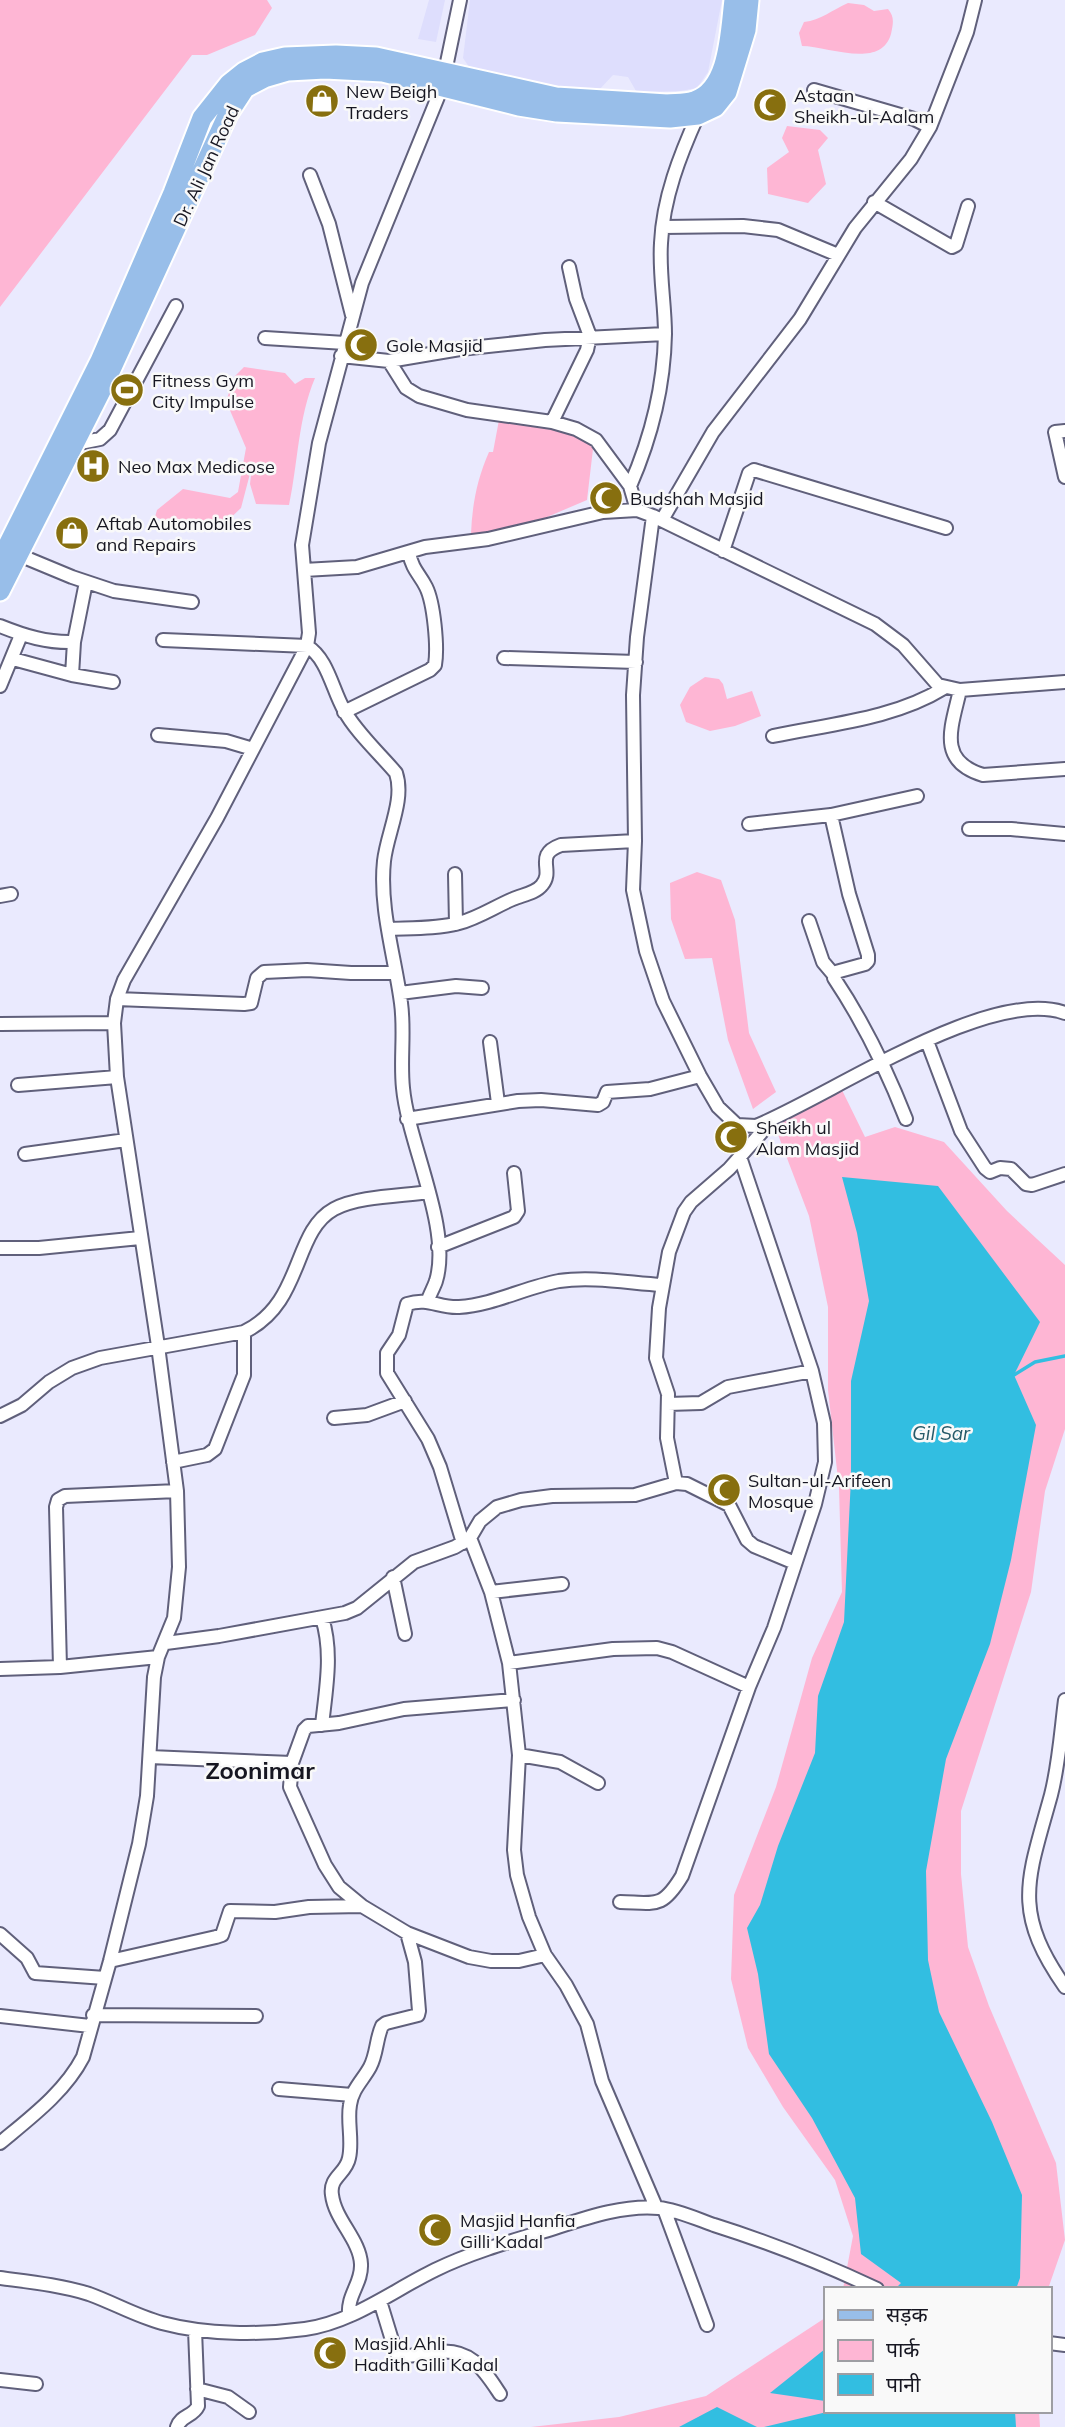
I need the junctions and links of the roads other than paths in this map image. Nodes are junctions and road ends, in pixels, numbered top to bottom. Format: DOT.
graph roads {
  1 [pos="460,0"];
  2 [pos="734,0"];
  3 [pos="749,0"];
  4 [pos="975,0"];
  5 [pos="443,79"];
  6 [pos="814,90"];
  7 [pos="698,114"];
  8 [pos="930,127"];
  9 [pos="310,175"];
  10 [pos="874,202"];
  11 [pos="968,206"];
  12 [pos="663,227"];
  13 [pos="838,255"];
  14 [pos="569,267"];
  15 [pos="176,306"];
  16 [pos="352,315"];
  17 [pos="665,334"];
  18 [pos="590,336"];
  19 [pos="265,338"];
  20 [pos="343,349"];
  21 [pos="389,361"];
  22 [pos="552,422"];
  23 [pos="1065,431"];
  24 [pos="75,444"];
  25 [pos="1065,477"];
  26 [pos="630,486"];
  27 [pos="637,510"];
  28 [pos="657,518"];
  29 [pos="946,528"];
  30 [pos="723,551"];
  31 [pos="409,553"];
  32 [pos="9,558"];
  33 [pos="304,570"];
  34 [pos="86,582"];
  35 [pos="0,591"];
  36 [pos="192,602"];
  37 [pos="0,626"];
  38 [pos="21,635"];
  39 [pos="163,640"];
  40 [pos="74,642"];
  41 [pos="307,646"];
  42 [pos="504,658"];
  43 [pos="13,659"];
  44 [pos="636,662"];
  45 [pos="72,675"];
  46 [pos="113,682"];
  47 [pos="1065,682"];
  48 [pos="0,686"];
  49 [pos="944,688"];
  50 [pos="960,690"];
  51 [pos="344,712"];
  52 [pos="158,735"];
  53 [pos="773,736"];
  54 [pos="253,749"];
  55 [pos="1065,769"];
  56 [pos="917,796"];
  57 [pos="831,815"];
  58 [pos="749,824"];
  59 [pos="969,829"];
  60 [pos="1065,834"];
  61 [pos="635,841"];
  62 [pos="455,874"];
  63 [pos="809,921"];
  64 [pos="456,924"];
  65 [pos="388,929"];
  66 [pos="395,973"];
  67 [pos="834,975"];
  68 [pos="482,988"];
  69 [pos="400,993"];
  70 [pos="117,999"];
  71 [pos="1062,1008"];
  72 [pos="114,1023"];
  73 [pos="0,1024"];
  74 [pos="927,1041"];
  75 [pos="489,1042"];
  76 [pos="883,1061"];
  77 [pos="700,1076"];
  78 [pos="117,1077"];
  79 [pos="19,1085"];
  80 [pos="498,1103"];
  81 [pos="407,1119"];
  82 [pos="906,1119"];
  83 [pos="769,1121"];
  84 [pos="126,1140"];
  85 [pos="26,1154"];
  86 [pos="740,1157"];
  87 [pos="514,1173"];
  88 [pos="1065,1174"];
  89 [pos="429,1192"];
  90 [pos="140,1238"];
  91 [pos="438,1247"];
  92 [pos="0,1248"];
  93 [pos="662,1286"];
  94 [pos="428,1300"];
  95 [pos="244,1332"];
  96 [pos="158,1346"];
  97 [pos="812,1371"];
  98 [pos="405,1401"];
  99 [pos="668,1404"];
  100 [pos="0,1416"];
  101 [pos="334,1418"];
  102 [pos="173,1462"];
  103 [pos="676,1483"];
  104 [pos="177,1491"];
  105 [pos="467,1541"];
  106 [pos="795,1563"];
  107 [pos="393,1577"];
  108 [pos="562,1584"];
  109 [pos="491,1592"];
  110 [pos="322,1618"];
  111 [pos="405,1634"];
  112 [pos="166,1643"];
  113 [pos="158,1657"];
  114 [pos="509,1663"];
  115 [pos="60,1667"];
  116 [pos="0,1669"];
  117 [pos="749,1686"];
  118 [pos="514,1700"];
  119 [pos="1065,1700"];
  120 [pos="322,1725"];
  121 [pos="519,1755"];
  122 [pos="150,1757"];
  123 [pos="292,1763"];
  124 [pos="598,1783"];
  125 [pos="620,1902"];
  126 [pos="362,1906"];
  127 [pos="407,1933"];
  128 [pos="0,1934"];
  129 [pos="545,1955"];
  130 [pos="110,1961"];
  131 [pos="105,1978"];
  132 [pos="1065,1987"];
  133 [pos="0,2016"];
  134 [pos="256,2016"];
  135 [pos="92,2020"];
  136 [pos="279,2089"];
  137 [pos="352,2095"];
  138 [pos="0,2143"];
  139 [pos="660,2208"];
  140 [pos="0,2278"];
  141 [pos="872,2287"];
  142 [pos="380,2301"];
  143 [pos="349,2316"];
  144 [pos="707,2325"];
  145 [pos="195,2330"];
  146 [pos="0,2380"];
  147 [pos="36,2384"];
  148 [pos="197,2389"];
  149 [pos="500,2395"];
  150 [pos="248,2412"];
  151 [pos="177,2427"];
  1 -- 5 [label="street"];
  2 -- 5 [label="main road, Dr. Ali Jan Road"];
  3 -- 7 [label="main road"];
  4 -- 8 [label="street"];
  5 -- 7 [label="main road, Dr. Ali Jan Road"];
  5 -- 16 [label="street"];
  5 -- 24 [label="main road, Dr. Ali Jan Road"];
  5 -- 32 [label="main road, Dr. Ali Jan Road"];
  6 -- 8 [label="street"];
  7 -- 12 [label="street"];
  8 -- 10 [label="street"];
  9 -- 16 [label="street"];
  10 -- 11 [label="street"];
  10 -- 13 [label="street"];
  12 -- 13 [label="street"];
  12 -- 17 [label="street"];
  13 -- 28 [label="street"];
  14 -- 18 [label="street"];
  15 -- 24 [label="street"];
  16 -- 20 [label="street"];
  17 -- 18 [label="street"];
  17 -- 26 [label="street"];
  18 -- 21 [label="street"];
  18 -- 22 [label="street"];
  19 -- 20 [label="street"];
  20 -- 21 [label="street"];
  20 -- 33 [label="street"];
  21 -- 22 [label="street"];
  22 -- 26 [label="street"];
  23 -- 25 [label="street"];
  24 -- 32 [label="main road, Dr. Ali Jan Road"];
  26 -- 27 [label="street"];
  27 -- 28 [label="street"];
  27 -- 31 [label="street"];
  28 -- 30 [label="street"];
  28 -- 44 [label="street"];
  29 -- 30 [label="street"];
  30 -- 49 [label="street"];
  31 -- 33 [label="street"];
  31 -- 51 [label="street"];
  32 -- 34 [label="street"];
  32 -- 35 [label="main road, Dr. Ali Jan Road"];
  33 -- 41 [label="street"];
  34 -- 36 [label="street"];
  34 -- 40 [label="street"];
  37 -- 38 [label="street"];
  38 -- 40 [label="street"];
  38 -- 43 [label="street"];
  39 -- 41 [label="street"];
  40 -- 45 [label="street"];
  41 -- 51 [label="street"];
  41 -- 54 [label="street"];
  42 -- 44 [label="street"];
  43 -- 45 [label="street"];
  43 -- 48 [label="street"];
  44 -- 61 [label="street"];
  45 -- 46 [label="street"];
  47 -- 50 [label="street"];
  49 -- 50 [label="street"];
  49 -- 53 [label="street"];
  50 -- 55 [label="street"];
  51 -- 65 [label="street"];
  52 -- 54 [label="street"];
  54 -- 70 [label="street"];
  56 -- 57 [label="street"];
  57 -- 58 [label="street"];
  57 -- 67 [label="street"];
  59 -- 60 [label="street"];
  61 -- 64 [label="street"];
  61 -- 77 [label="street"];
  62 -- 64 [label="street"];
  63 -- 67 [label="street"];
  64 -- 65 [label="street"];
  65 -- 66 [label="street"];
  66 -- 69 [label="street"];
  66 -- 70 [label="street"];
  67 -- 76 [label="street"];
  68 -- 69 [label="street"];
  69 -- 81 [label="street"];
  70 -- 72 [label="street"];
  71 -- 74 [label="street"];
  72 -- 73 [label="street"];
  72 -- 78 [label="street"];
  74 -- 76 [label="street"];
  74 -- 88 [label="street"];
  75 -- 80 [label="street"];
  76 -- 82 [label="street"];
  76 -- 83 [label="street"];
  77 -- 80 [label="street"];
  77 -- 83 [label="street"];
  78 -- 79 [label="street"];
  78 -- 84 [label="street"];
  80 -- 81 [label="street"];
  81 -- 89 [label="street"];
  83 -- 86 [label="street"];
  84 -- 85 [label="street"];
  84 -- 90 [label="street"];
  86 -- 93 [label="street"];
  86 -- 97 [label="street"];
  87 -- 91 [label="street"];
  89 -- 91 [label="street"];
  89 -- 95 [label="street"];
  90 -- 92 [label="street"];
  90 -- 96 [label="street"];
  91 -- 94 [label="street"];
  93 -- 94 [label="street"];
  93 -- 99 [label="street"];
  94 -- 98 [label="street"];
  95 -- 96 [label="street"];
  95 -- 102 [label="street"];
  96 -- 100 [label="street"];
  96 -- 102 [label="street"];
  97 -- 99 [label="street"];
  97 -- 106 [label="street"];
  98 -- 101 [label="street"];
  98 -- 105 [label="street"];
  99 -- 103 [label="street"];
  102 -- 104 [label="street"];
  103 -- 105 [label="street"];
  103 -- 106 [label="street"];
  104 -- 112 [label="street"];
  104 -- 115 [label="street"];
  105 -- 107 [label="street"];
  105 -- 109 [label="street"];
  106 -- 117 [label="street"];
  107 -- 110 [label="street"];
  107 -- 111 [label="street"];
  108 -- 109 [label="street"];
  109 -- 114 [label="street"];
  110 -- 112 [label="street"];
  110 -- 120 [label="street"];
  112 -- 113 [label="street"];
  113 -- 115 [label="street"];
  113 -- 122 [label="street"];
  114 -- 117 [label="street"];
  114 -- 118 [label="street"];
  115 -- 116 [label="street"];
  117 -- 125 [label="street"];
  118 -- 120 [label="street"];
  118 -- 121 [label="street"];
  119 -- 132 [label="street"];
  120 -- 123 [label="street"];
  121 -- 124 [label="street"];
  121 -- 129 [label="street"];
  122 -- 123 [label="street"];
  122 -- 130 [label="street"];
  123 -- 126 [label="street"];
  126 -- 127 [label="street"];
  126 -- 130 [label="street"];
  127 -- 129 [label="street"];
  127 -- 137 [label="street"];
  128 -- 131 [label="street"];
  129 -- 139 [label="street"];
  130 -- 131 [label="street"];
  131 -- 135 [label="street"];
  133 -- 135 [label="street"];
  134 -- 135 [label="street"];
  135 -- 138 [label="street"];
  136 -- 137 [label="street"];
  137 -- 143 [label="street"];
  139 -- 141 [label="street"];
  139 -- 142 [label="street"];
  139 -- 144 [label="street"];
  140 -- 145 [label="street"];
  142 -- 143 [label="street"];
  142 -- 149 [label="street"];
  143 -- 145 [label="street"];
  145 -- 148 [label="street"];
  146 -- 147 [label="street"];
  148 -- 150 [label="street"];
  148 -- 151 [label="street"];
}
